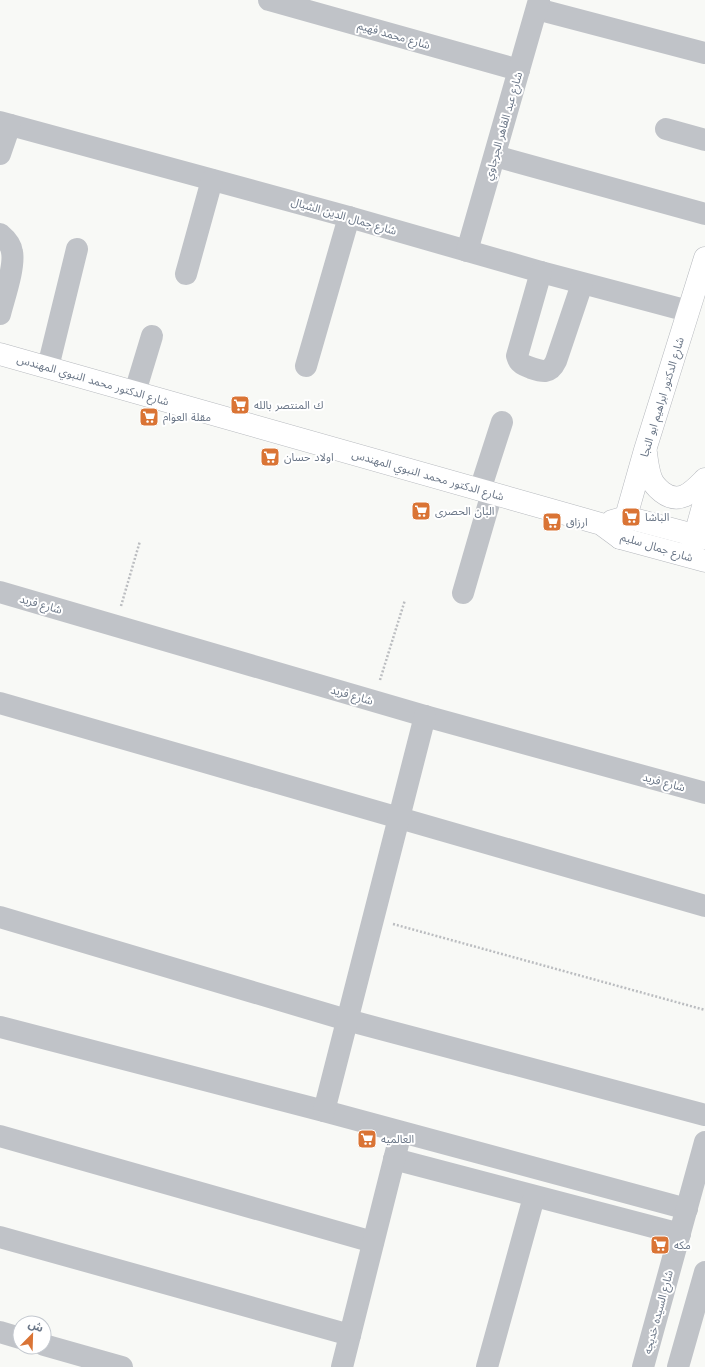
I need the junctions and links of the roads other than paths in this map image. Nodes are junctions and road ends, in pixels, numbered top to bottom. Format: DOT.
graph roads {
  1 [pos="269,0"];
  2 [pos="538,4"];
  3 [pos="705,53"];
  4 [pos="519,70"];
  5 [pos="5,123"];
  6 [pos="666,128"];
  7 [pos="705,140"];
  8 [pos="0,154"];
  9 [pos="495,156"];
  10 [pos="212,180"];
  11 [pos="705,214"];
  12 [pos="349,218"];
  13 [pos="0,234"];
  14 [pos="78,249"];
  15 [pos="467,251"];
  16 [pos="705,258"];
  17 [pos="541,272"];
  18 [pos="186,274"];
  19 [pos="582,284"];
  20 [pos="688,311"];
  21 [pos="0,314"];
  22 [pos="152,336"];
  23 [pos="0,354"];
  24 [pos="306,366"];
  25 [pos="48,367"];
  26 [pos="135,392"];
  27 [pos="502,422"];
  28 [pos="645,450"];
  29 [pos="705,479"];
  30 [pos="486,491"];
  31 [pos="705,499"];
  32 [pos="626,517"];
  33 [pos="601,524"];
  34 [pos="700,537"];
  35 [pos="620,538"];
  36 [pos="697,559"];
  37 [pos="0,592"];
  38 [pos="463,593"];
  39 [pos="0,704"];
  40 [pos="425,716"];
  41 [pos="705,793"];
  42 [pos="399,818"];
  43 [pos="705,906"];
  44 [pos="0,917"];
  45 [pos="347,1020"];
  46 [pos="0,1027"];
  47 [pos="324,1111"];
  48 [pos="705,1115"];
  49 [pos="401,1133"];
  50 [pos="0,1136"];
  51 [pos="705,1142"];
  52 [pos="394,1159"];
  53 [pos="534,1197"];
  54 [pos="687,1209"];
  55 [pos="680,1234"];
  56 [pos="0,1237"];
  57 [pos="373,1242"];
  58 [pos="705,1272"];
  59 [pos="0,1332"];
  60 [pos="12,1336"];
  61 [pos="350,1336"];
  62 [pos="52,1347"];
  63 [pos="122,1367"];
  64 [pos="342,1367"];
  65 [pos="487,1367"];
  66 [pos="643,1367"];
  67 [pos="678,1367"];
  1 -- 4 [label="street, شارع محمد فهيم"];
  2 -- 3 [label="street"];
  2 -- 4 [label="street, شارع عبد القاهر الجرجاوي"];
  4 -- 9 [label="street, شارع عبد القاهر الجرجاوي"];
  5 -- 8 [label="street"];
  5 -- 10 [label="street, شارع جمال الدين الشيال"];
  6 -- 7 [label="street"];
  9 -- 11 [label="street"];
  9 -- 15 [label="street, شارع عبد القاهر الجرجاوي"];
  10 -- 12 [label="street, شارع جمال الدين الشيال"];
  10 -- 18 [label="street"];
  12 -- 15 [label="street, شارع جمال الدين الشيال"];
  12 -- 24 [label="street"];
  13 -- 21 [label="street"];
  14 -- 25 [label="street"];
  15 -- 17 [label="street, شارع جمال الدين الشيال"];
  16 -- 20 [label="main road, شارع الدكتور ابراهيم ابو النجا"];
  17 -- 19 [label="street, شارع جمال الدين الشيال"];
  17 -- 19 [label="street"];
  19 -- 20 [label="street, شارع جمال الدين الشيال"];
  20 -- 28 [label="main road, شارع الدكتور ابراهيم ابو النجا"];
  22 -- 26 [label="street"];
  23 -- 25 [label="main road, شارع الدكتور محمد النبوي المهندس"];
  25 -- 26 [label="main road, شارع الدكتور محمد النبوي المهندس"];
  26 -- 30 [label="main road, شارع الدكتور محمد النبوي المهندس"];
  27 -- 30 [label="street"];
  28 -- 29 [label="main road"];
  28 -- 32 [label="main road, شارع الدكتور ابراهيم ابو النجا"];
  30 -- 33 [label="main road, شارع الدكتور محمد النبوي المهندس"];
  30 -- 38 [label="street"];
  31 -- 34 [label="main road"];
  32 -- 33 [label="main road, شارع جمال سليم"];
  32 -- 34 [label="main road, شارع جمال سليم"];
  32 -- 35 [label="main road, شارع الدكتور ابراهيم ابو النجا"];
  33 -- 35 [label="main road, شارع جمال سليم"];
  34 -- 36 [label="main road"];
  35 -- 36 [label="main road, شارع جمال سليم"];
  37 -- 40 [label="street, شارع فريد"];
  39 -- 42 [label="street"];
  40 -- 41 [label="street, شارع فريد"];
  40 -- 42 [label="street"];
  42 -- 43 [label="street"];
  42 -- 45 [label="street"];
  44 -- 45 [label="street"];
  45 -- 47 [label="street"];
  45 -- 48 [label="street"];
  46 -- 47 [label="street"];
  47 -- 49 [label="street"];
  49 -- 52 [label="street"];
  49 -- 54 [label="street"];
  50 -- 57 [label="street"];
  51 -- 54 [label="street, شارع السيده خديجه"];
  52 -- 53 [label="street"];
  52 -- 57 [label="street"];
  53 -- 55 [label="street"];
  53 -- 65 [label="street"];
  54 -- 55 [label="street, شارع السيده خديجه"];
  55 -- 66 [label="street, شارع السيده خديجه"];
  56 -- 61 [label="street"];
  57 -- 61 [label="street"];
  58 -- 67 [label="street"];
  59 -- 60 [label="street"];
  61 -- 64 [label="street"];
  62 -- 63 [label="street"];
}
